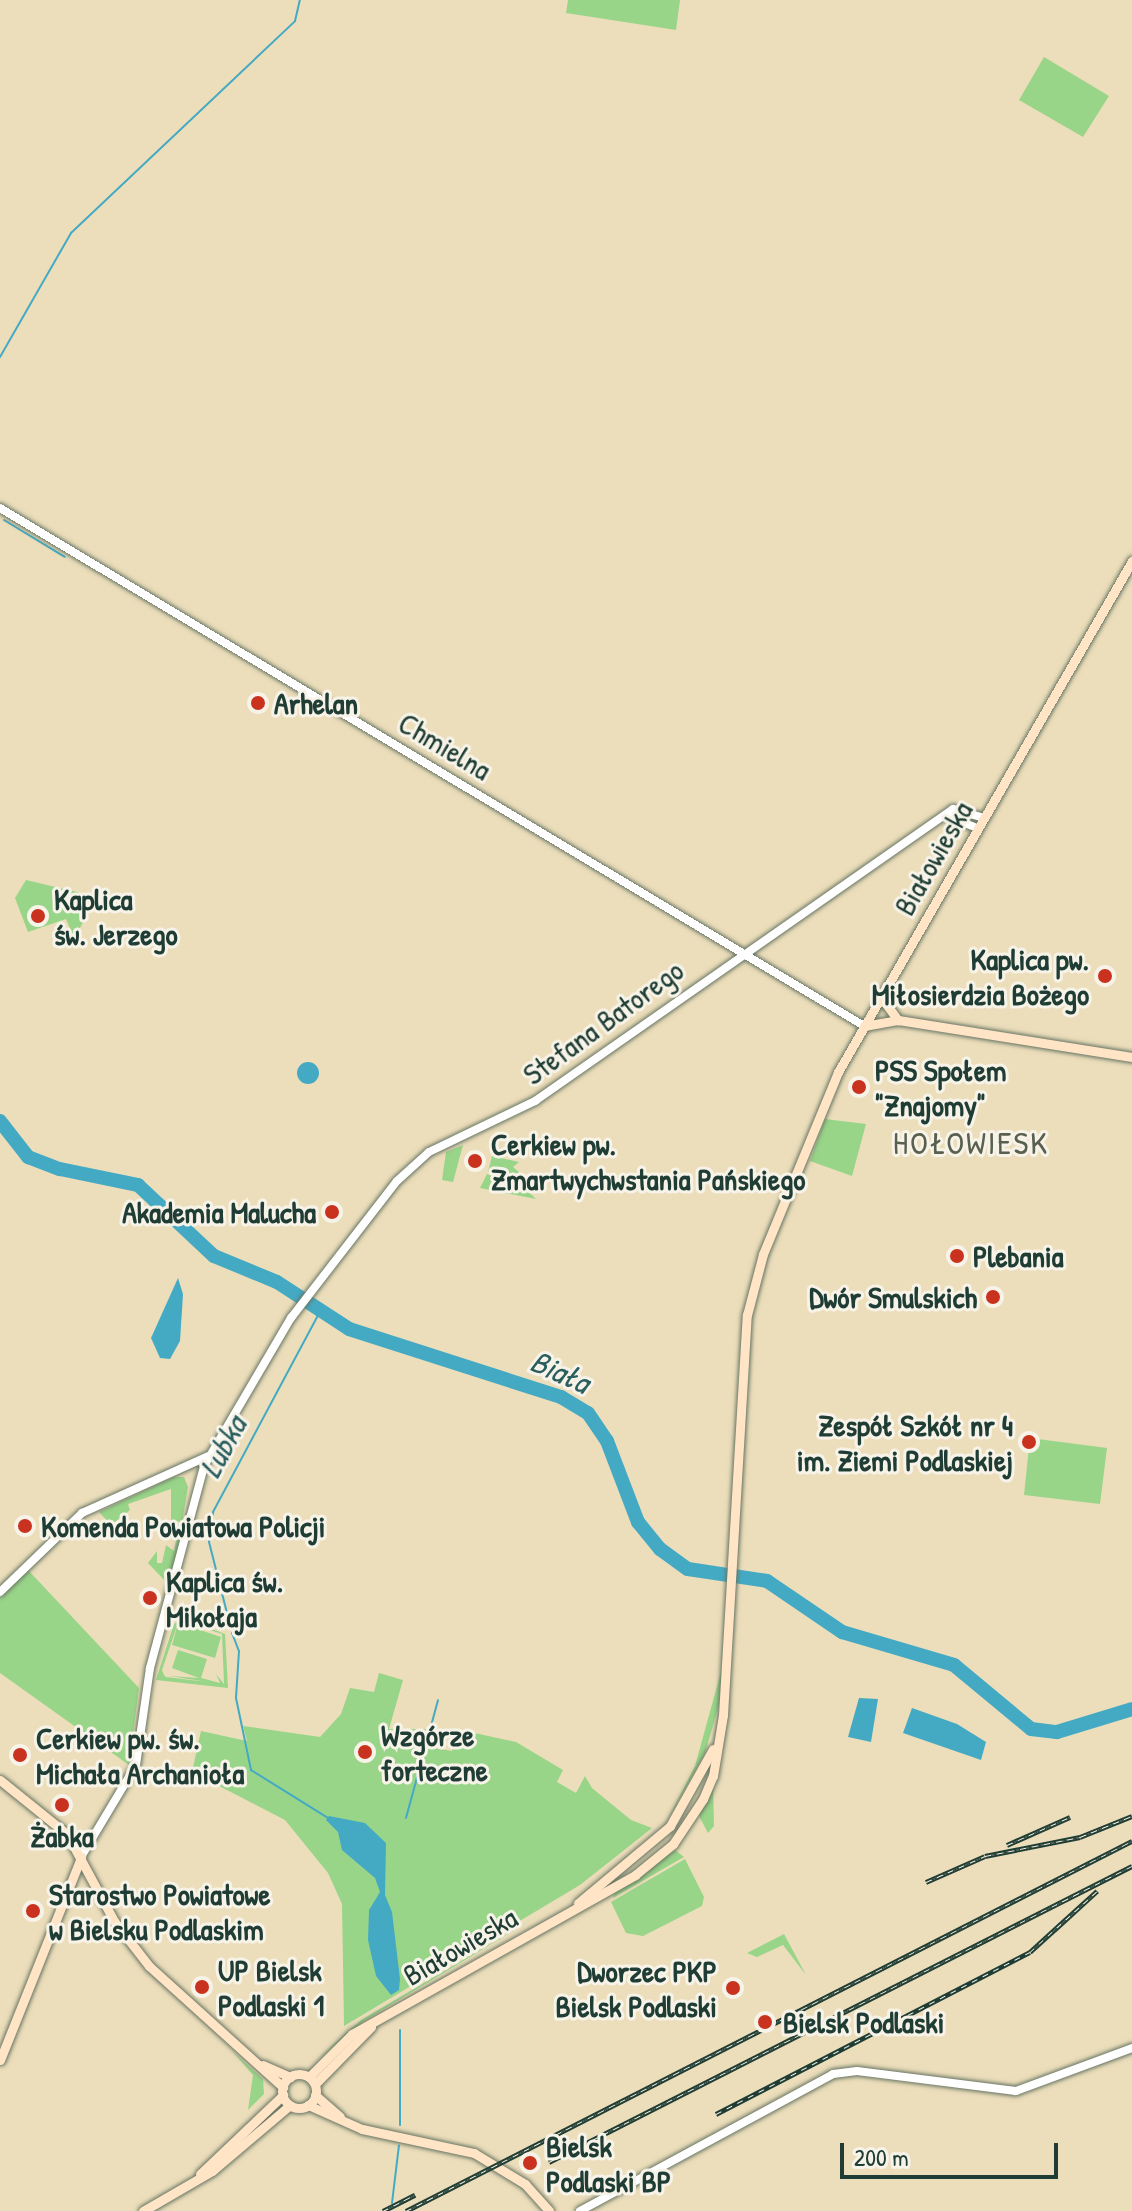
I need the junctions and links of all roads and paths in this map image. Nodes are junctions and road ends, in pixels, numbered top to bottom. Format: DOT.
graph roads {
  1 [pos="0,508"];
  2 [pos="1132,561"];
  3 [pos="946,816"];
  4 [pos="984,818"];
  5 [pos="978,828"];
  6 [pos="742,954"];
  7 [pos="881,997"];
  8 [pos="898,1020"];
  9 [pos="864,1026"];
  10 [pos="1132,1057"];
  11 [pos="209,1456"];
  12 [pos="181,1469"];
  13 [pos="195,1485"];
  14 [pos="0,1592"];
  15 [pos="0,1780"];
  16 [pos="81,1857"];
  17 [pos="1132,2048"];
  18 [pos="0,2060"];
  19 [pos="263,2065"];
  20 [pos="290,2077"];
  21 [pos="313,2085"];
  22 [pos="283,2091"];
  23 [pos="290,2105"];
  24 [pos="308,2105"];
  25 [pos="345,2122"];
  26 [pos="195,2180"];
  27 [pos="143,2211"];
  28 [pos="549,2211"];
  29 [pos="580,2211"];
  1 -- 6 [label="street, Chmielna"];
  2 -- 4 [label="main road, Białowieska"];
  3 -- 4 [label="street"];
  3 -- 5 [label="street"];
  3 -- 6 [label="street, Stefana Batorego"];
  4 -- 5 [label="main road, Białowieska"];
  5 -- 7 [label="main road, Białowieska"];
  6 -- 9 [label="street, Chmielna"];
  6 -- 11 [label="street, Stefana Batorego"];
  7 -- 8 [label="main road"];
  7 -- 9 [label="main road, Białowieska"];
  8 -- 9 [label="main road"];
  8 -- 10 [label="main road"];
  9 -- 21 [label="main road, Białowieska"];
  11 -- 12 [label="street"];
  11 -- 13 [label="street"];
  12 -- 13 [label="street"];
  12 -- 14 [label="street"];
  13 -- 16 [label="street"];
  15 -- 16 [label="main road"];
  16 -- 18 [label="main road"];
  16 -- 19 [label="main road"];
  17 -- 29 [label="street"];
  19 -- 20 [label="main road"];
  19 -- 22 [label="main road"];
  20 -- 21 [label="main road"];
  20 -- 22 [label="main road"];
  21 -- 24 [label="main road, Białowieska"];
  21 -- 25 [label="main road"];
  22 -- 23 [label="main road"];
  22 -- 26 [label="main road"];
  23 -- 24 [label="main road"];
  23 -- 26 [label="main road"];
  24 -- 25 [label="main road"];
  25 -- 28 [label="main road"];
  26 -- 27 [label="main road"];
}
